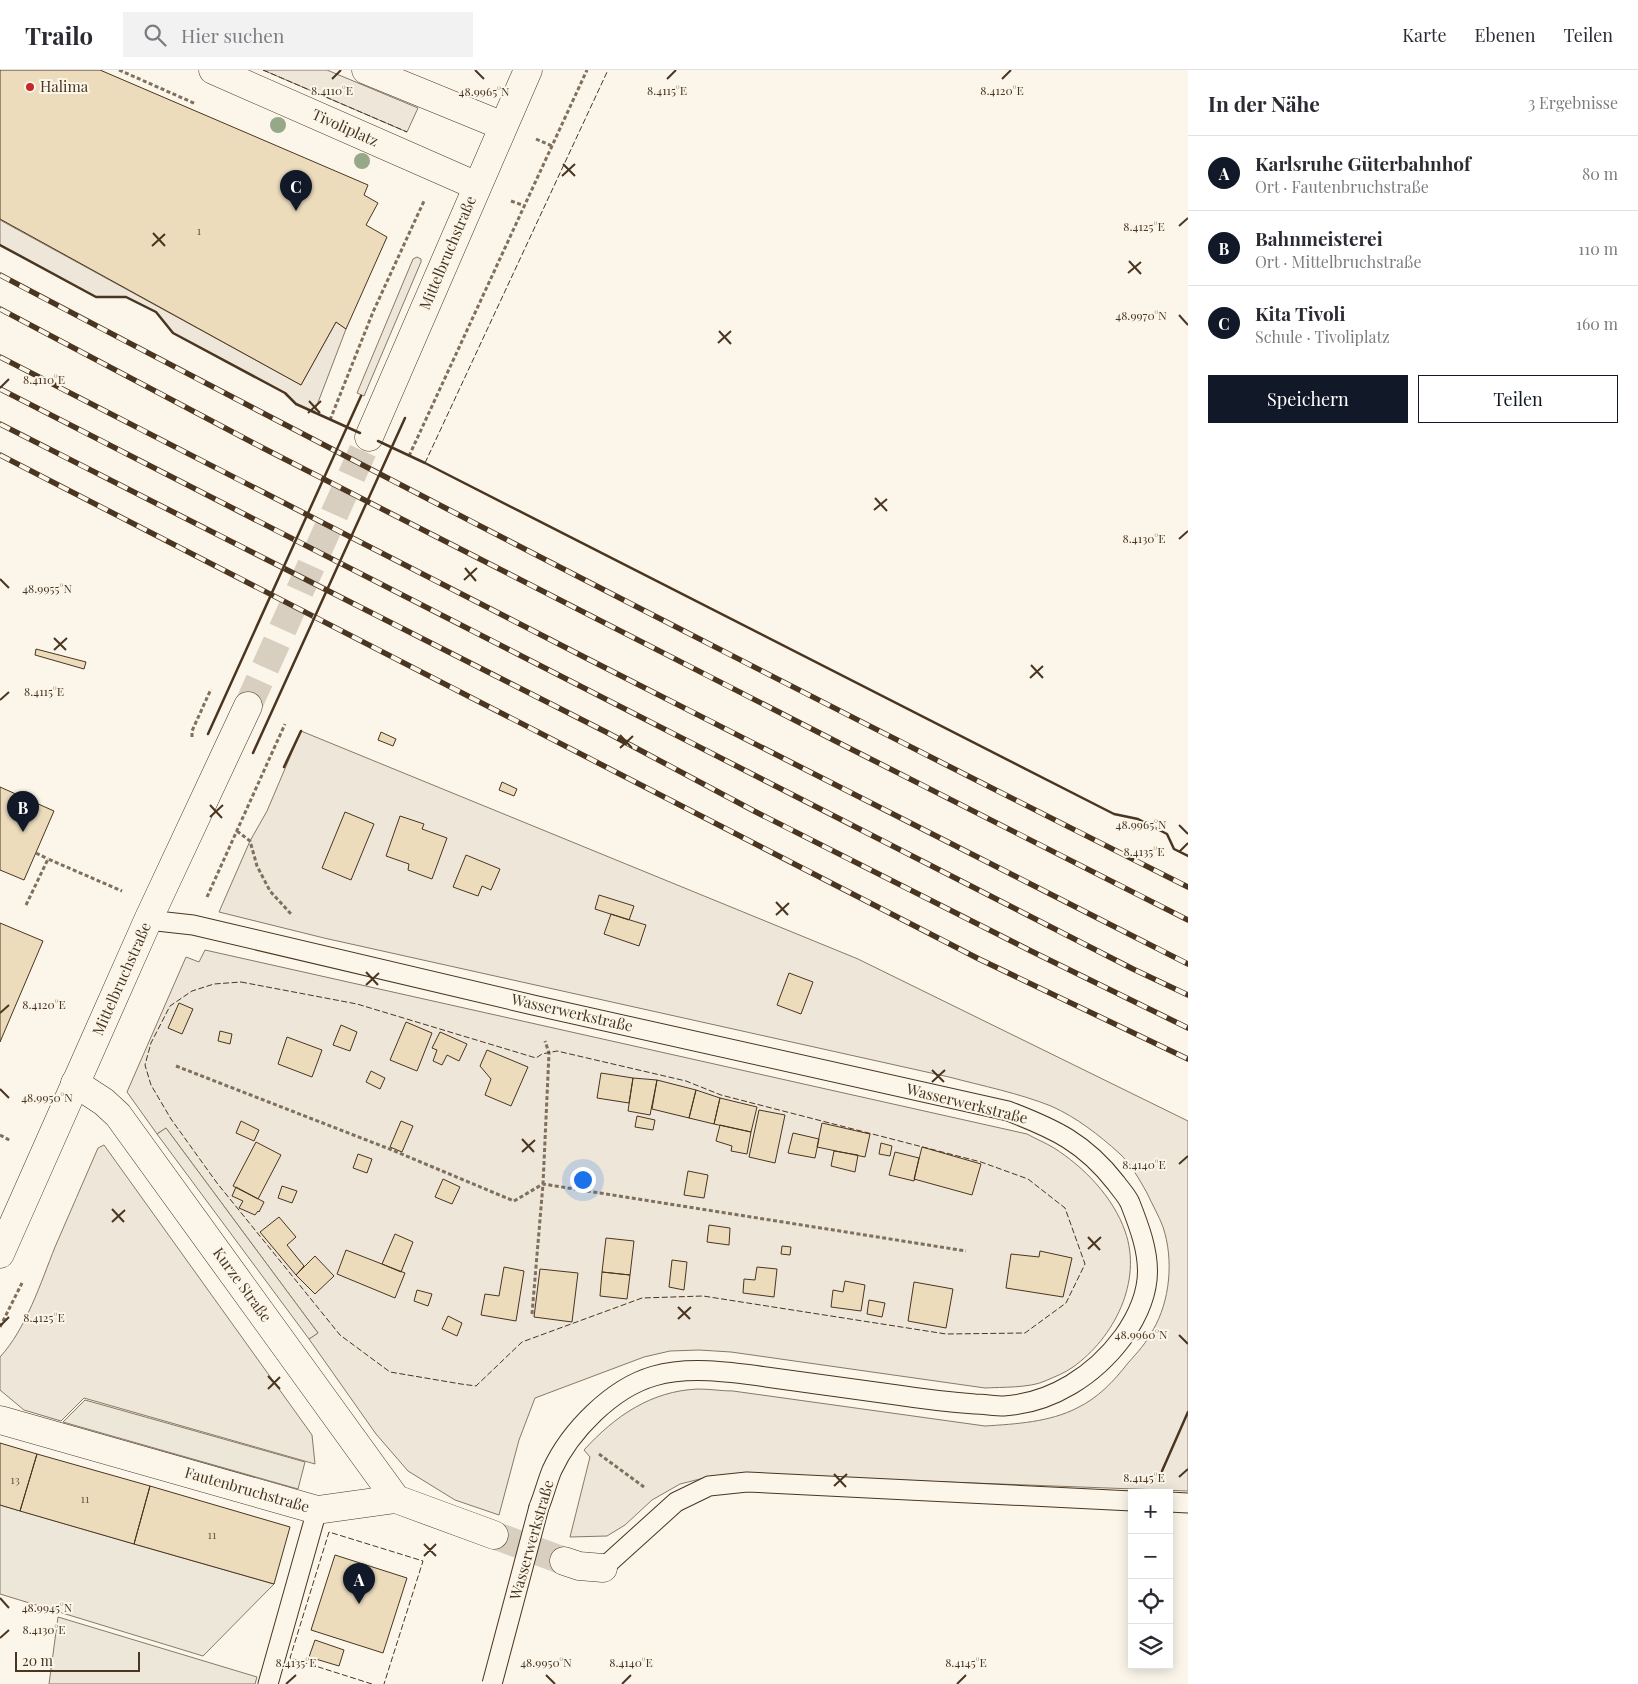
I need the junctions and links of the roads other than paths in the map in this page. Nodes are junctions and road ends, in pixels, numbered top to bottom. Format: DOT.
graph roads {
  1 [pos="212,70"];
  2 [pos="366,70"];
  3 [pos="528,70"];
  4 [pos="503,126"];
  5 [pos="477,186"];
  6 [pos="369,437"];
  7 [pos="248,706"];
  8 [pos="148,920"];
  9 [pos="75,1083"];
  10 [pos="0,1254"];
  11 [pos="0,1420"];
  12 [pos="396,1499"];
  13 [pos="1128,1501"];
  14 [pos="1173,1502"];
  15 [pos="1188,1503"];
  16 [pos="317,1510"];
  17 [pos="494,1535"];
  18 [pos="564,1561"];
  19 [pos="604,1568"];
  20 [pos="268,1684"];
  21 [pos="492,1684"];
  1 -- 5 [label="street, Tivoliplatz"];
  2 -- 4 [label="street"];
  3 -- 4 [label="street, Mittelbruchstraße"];
  4 -- 5 [label="street, Mittelbruchstraße"];
  5 -- 6 [label="street, Mittelbruchstraße"];
  7 -- 8 [label="street, Mittelbruchstraße"];
  8 -- 9 [label="street, Mittelbruchstraße"];
  8 -- 21 [label="lane, Wasserwerkstraße, bridge"];
  9 -- 10 [label="street, Mittelbruchstraße"];
  9 -- 12 [label="street, Kurze Straße"];
  11 -- 16 [label="street, Fautenbruchstraße"];
  12 -- 16 [label="street, Fautenbruchstraße"];
  12 -- 17 [label="street, Fautenbruchstraße"];
  13 -- 19 [label="lane"];
  14 -- 15 [label="lane"];
  16 -- 20 [label="lane"];
  18 -- 19 [label="street"];
}
